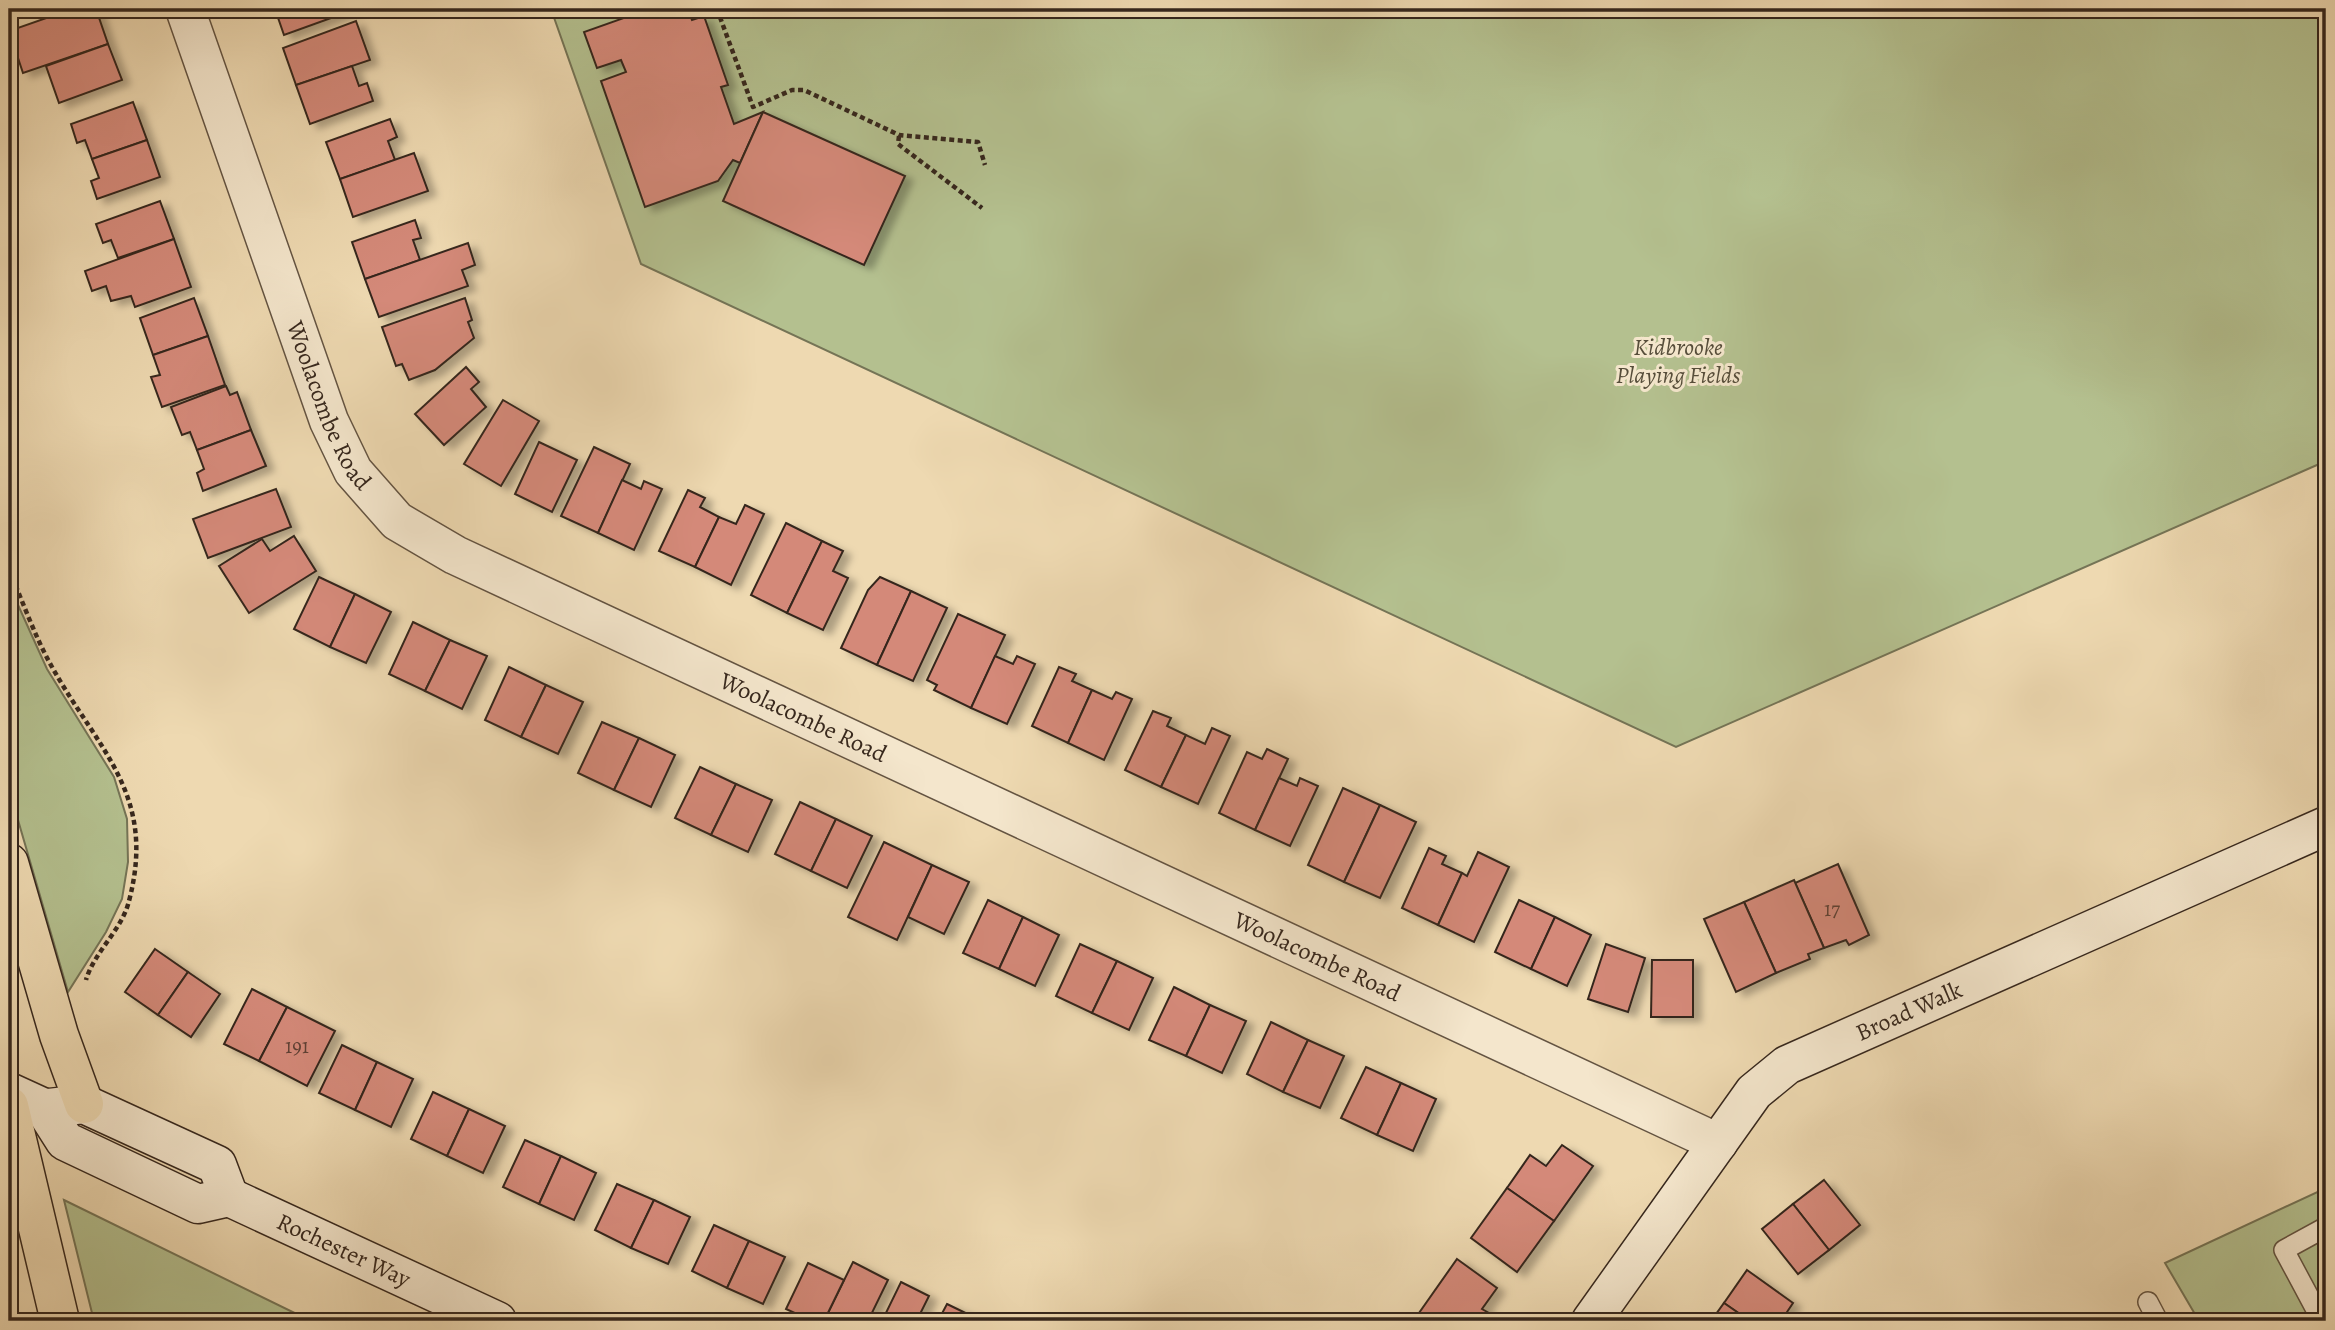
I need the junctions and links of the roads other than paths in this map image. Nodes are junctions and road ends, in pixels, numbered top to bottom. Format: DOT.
graph roads {
  1 [pos="185,9"];
  2 [pos="2326,826"];
  3 [pos="9,863"];
  4 [pos="9,1092"];
  5 [pos="85,1104"];
  6 [pos="26,1107"];
  7 [pos="1718,1143"];
  8 [pos="229,1197"];
  9 [pos="2326,1227"];
  10 [pos="2148,1302"];
  11 [pos="60,1321"];
  12 [pos="497,1321"];
  13 [pos="1591,1321"];
  14 [pos="2158,1321"];
  15 [pos="2322,1321"];
  1 -- 7 [label="street, Woolacombe Road"];
  2 -- 7 [label="street, Broad Walk"];
  3 -- 5 [label="highway"];
  4 -- 6 [label="street"];
  5 -- 6 [label="street"];
  5 -- 8 [label="street"];
  6 -- 8 [label="street"];
  6 -- 11 [label="highway"];
  7 -- 13 [label="street, Broad Walk"];
  8 -- 12 [label="street, Rochester Way"];
  9 -- 15 [label="lane"];
  10 -- 14 [label="lane"];
}
